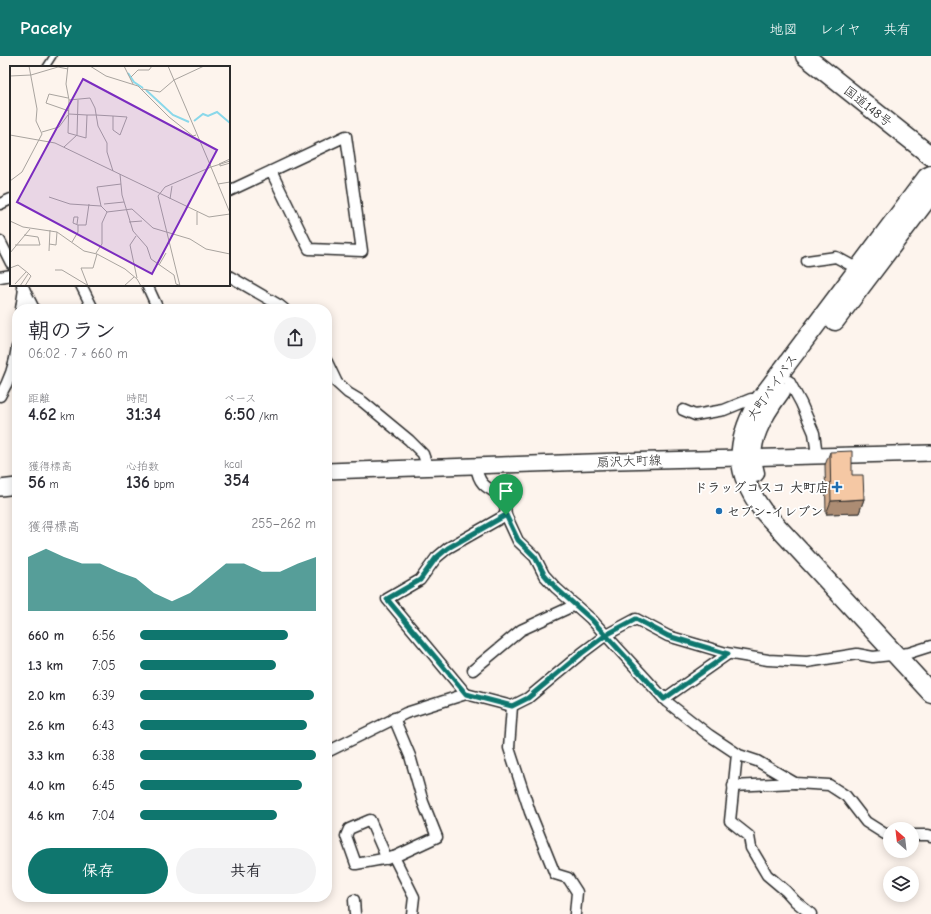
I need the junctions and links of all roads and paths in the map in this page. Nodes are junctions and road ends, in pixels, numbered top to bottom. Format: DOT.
graph roads {
  1 [pos="53,56"];
  2 [pos="804,56"];
  3 [pos="47,66"];
  4 [pos="931,156"];
  5 [pos="271,171"];
  6 [pos="931,175"];
  7 [pos="230,191"];
  8 [pos="931,194"];
  9 [pos="10,199"];
  10 [pos="0,204"];
  11 [pos="0,241"];
  12 [pos="10,261"];
  13 [pos="807,261"];
  14 [pos="864,272"];
  15 [pos="10,275"];
  16 [pos="0,277"];
  17 [pos="230,277"];
  18 [pos="26,286"];
  19 [pos="82,286"];
  20 [pos="147,286"];
  21 [pos="23,304"];
  22 [pos="32,304"];
  23 [pos="90,304"];
  24 [pos="156,304"];
  25 [pos="279,304"];
  26 [pos="12,369"];
  27 [pos="332,372"];
  28 [pos="789,381"];
  29 [pos="0,396"];
  30 [pos="760,399"];
  31 [pos="684,410"];
  32 [pos="931,453"];
  33 [pos="817,455"];
  34 [pos="747,458"];
  35 [pos="476,466"];
  36 [pos="428,468"];
  37 [pos="332,472"];
  38 [pos="12,487"];
  39 [pos="0,488"];
  40 [pos="506,515"];
  41 [pos="575,605"];
  42 [pos="606,635"];
  43 [pos="931,646"];
  44 [pos="728,654"];
  45 [pos="903,654"];
  46 [pos="473,670"];
  47 [pos="931,676"];
  48 [pos="931,693"];
  49 [pos="466,694"];
  50 [pos="664,699"];
  51 [pos="512,706"];
  52 [pos="394,718"];
  53 [pos="332,749"];
  54 [pos="737,754"];
  55 [pos="795,783"];
  56 [pos="733,786"];
  57 [pos="883,833"];
  58 [pos="919,835"];
  59 [pos="931,836"];
  60 [pos="390,858"];
  61 [pos="354,900"];
  62 [pos="355,914"];
  63 [pos="412,914"];
  64 [pos="575,914"];
  65 [pos="811,914"];
  1 -- 3 [label="lane"];
  2 -- 4 [label="highway, 国道148号"];
  5 -- 5 [label="street"];
  5 -- 7 [label="street"];
  6 -- 14 [label="highway, 大町バイパス"];
  8 -- 14 [label="highway, 大町バイパス"];
  9 -- 10 [label="street"];
  11 -- 12 [label="street"];
  13 -- 14 [label="street"];
  14 -- 28 [label="highway, 大町バイパス"];
  14 -- 30 [label="highway, 大町バイパス"];
  15 -- 16 [label="street"];
  17 -- 25 [label="street"];
  18 -- 21 [label="street"];
  18 -- 22 [label="street"];
  19 -- 23 [label="street"];
  20 -- 24 [label="street"];
  26 -- 29 [label="street"];
  27 -- 36 [label="street"];
  28 -- 33 [label="street"];
  28 -- 34 [label="highway, 大町バイパス"];
  30 -- 31 [label="street"];
  30 -- 34 [label="highway, 大町バイパス"];
  32 -- 33 [label="main road, 扇沢大町線"];
  33 -- 34 [label="main road, 扇沢大町線"];
  34 -- 35 [label="main road, 扇沢大町線"];
  34 -- 45 [label="highway, 大町バイパス"];
  35 -- 36 [label="main road, 扇沢大町線"];
  35 -- 40 [label="street"];
  36 -- 37 [label="main road, 扇沢大町線"];
  38 -- 39 [label="main road"];
  40 -- 41 [label="street"];
  40 -- 49 [label="street"];
  41 -- 42 [label="street"];
  41 -- 46 [label="street"];
  42 -- 44 [label="street"];
  42 -- 50 [label="street"];
  42 -- 51 [label="street"];
  43 -- 45 [label="street"];
  44 -- 45 [label="street"];
  44 -- 50 [label="street"];
  45 -- 47 [label="highway, 大町バイパス"];
  45 -- 48 [label="highway, 大町バイパス"];
  49 -- 51 [label="street"];
  49 -- 52 [label="street"];
  50 -- 54 [label="street"];
  51 -- 64 [label="street"];
  52 -- 53 [label="street"];
  52 -- 60 [label="street"];
  54 -- 55 [label="street"];
  54 -- 56 [label="street"];
  55 -- 56 [label="street"];
  55 -- 57 [label="street"];
  56 -- 65 [label="street"];
  58 -- 59 [label="street"];
  60 -- 60 [label="street"];
  60 -- 63 [label="street"];
  61 -- 62 [label="street"];
}
